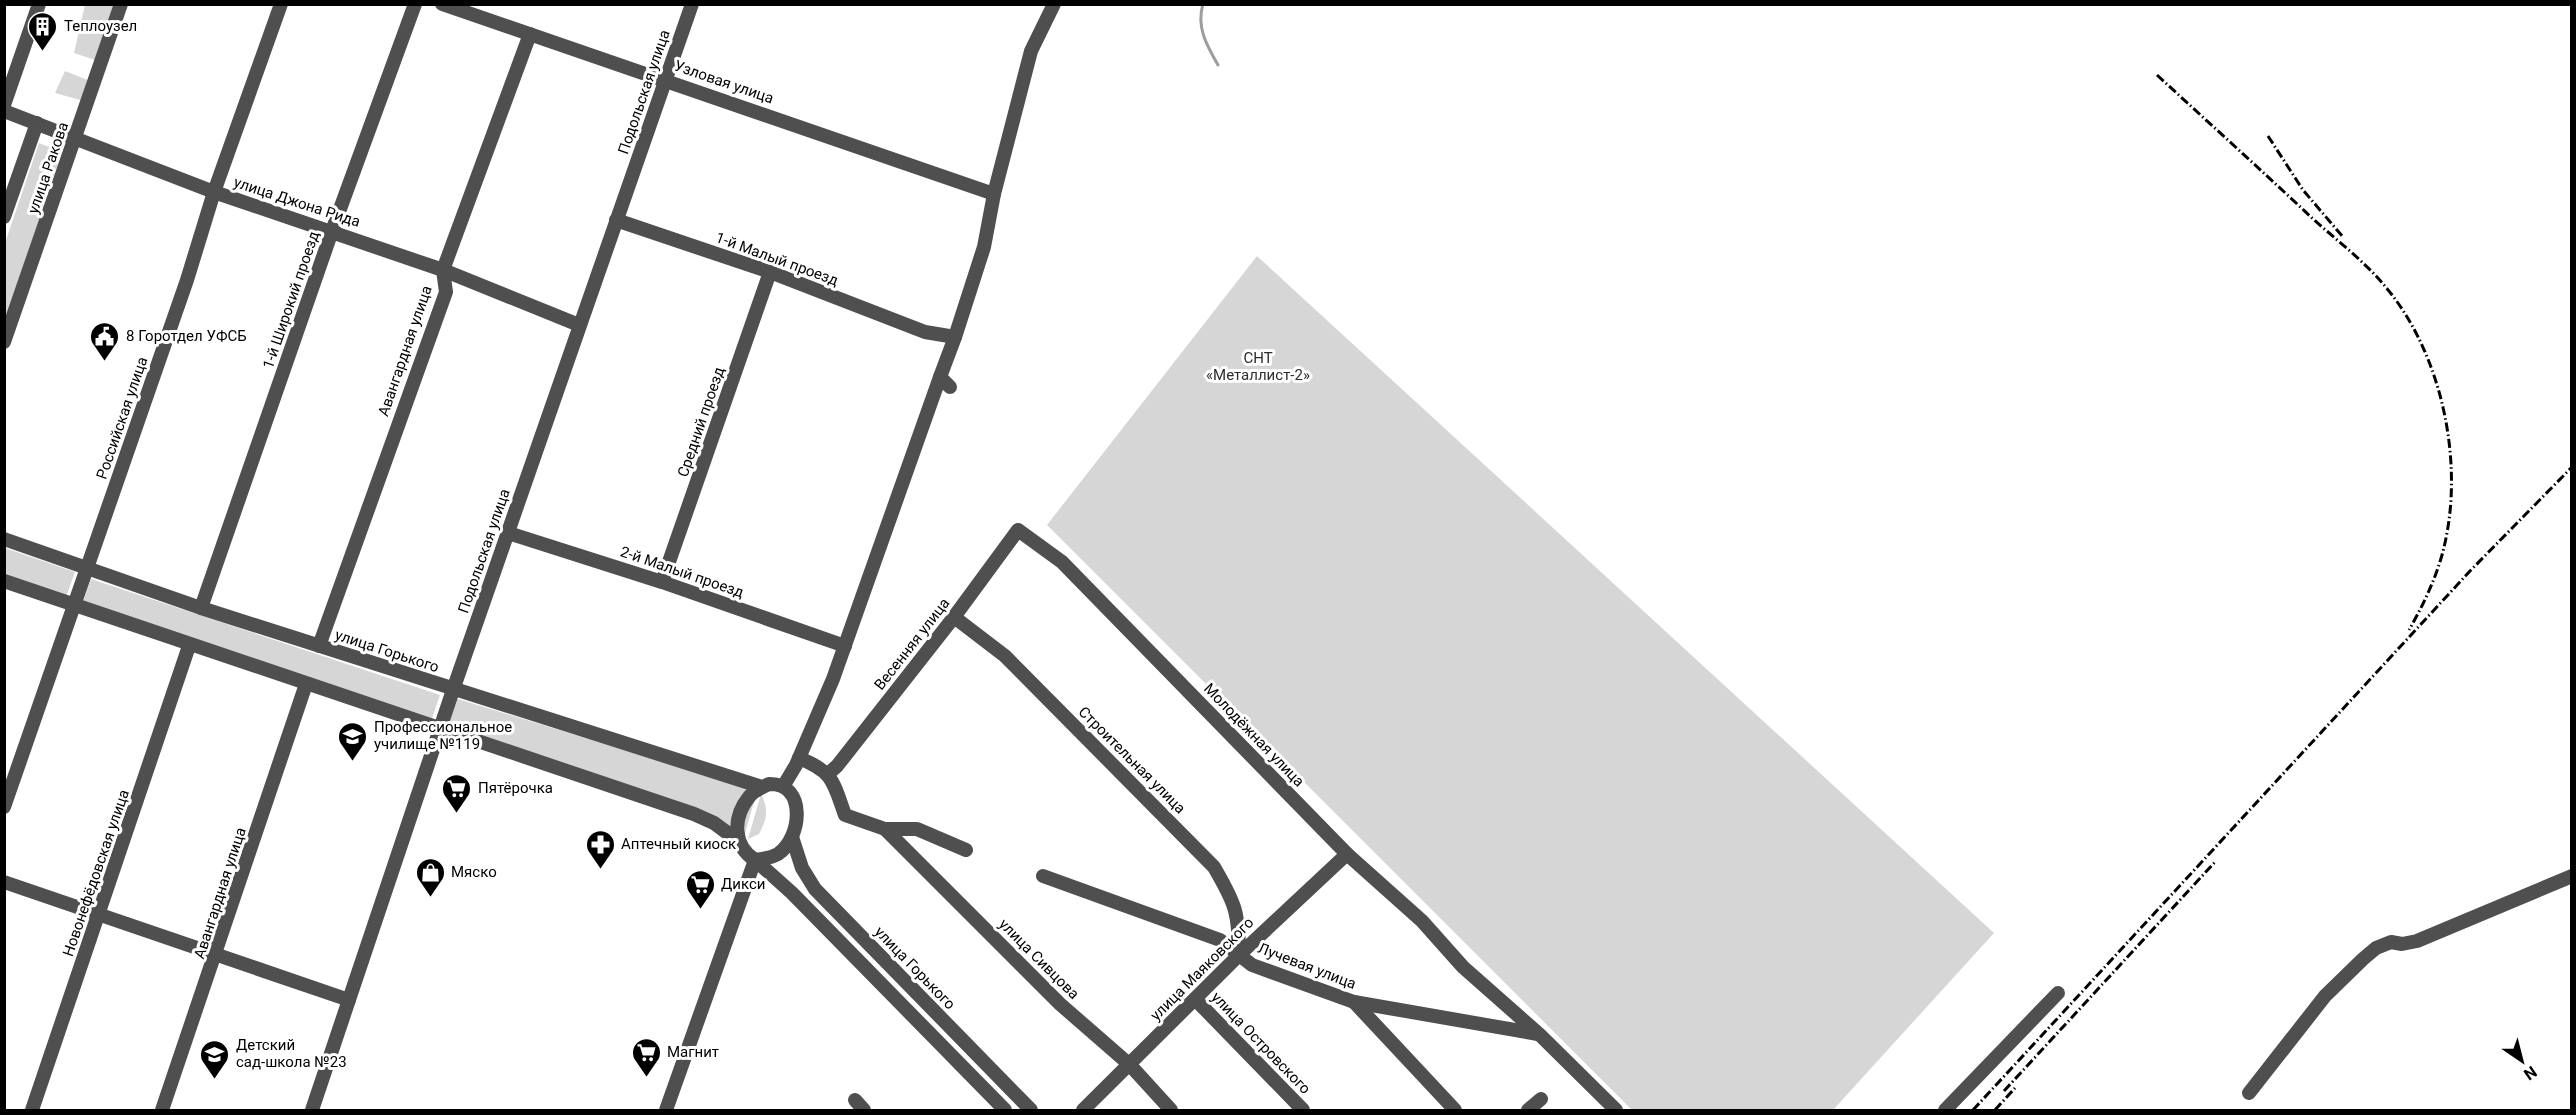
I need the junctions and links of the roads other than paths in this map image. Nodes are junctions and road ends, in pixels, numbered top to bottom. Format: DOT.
graph roads {
  1 [pos="39,4"];
  2 [pos="121,4"];
  3 [pos="281,4"];
  4 [pos="415,4"];
  5 [pos="442,4"];
  6 [pos="692,4"];
  7 [pos="1054,4"];
  8 [pos="530,34"];
  9 [pos="666,80"];
  10 [pos="4,105"];
  11 [pos="4,111"];
  12 [pos="36,123"];
  13 [pos="76,138"];
  14 [pos="214,192"];
  15 [pos="994,194"];
  16 [pos="4,217"];
  17 [pos="616,220"];
  18 [pos="332,231"];
  19 [pos="443,270"];
  20 [pos="770,272"];
  21 [pos="579,325"];
  22 [pos="955,337"];
  23 [pos="4,342"];
  24 [pos="1018,530"];
  25 [pos="508,533"];
  26 [pos="4,539"];
  27 [pos="87,569"];
  28 [pos="4,582"];
  29 [pos="662,582"];
  30 [pos="74,606"];
  31 [pos="201,608"];
  32 [pos="954,617"];
  33 [pos="189,646"];
  34 [pos="319,646"];
  35 [pos="845,646"];
  36 [pos="306,684"];
  37 [pos="453,690"];
  38 [pos="440,729"];
  39 [pos="799,758"];
  40 [pos="828,774"];
  41 [pos="784,785"];
  42 [pos="762,787"];
  43 [pos="4,807"];
  44 [pos="885,829"];
  45 [pos="792,837"];
  46 [pos="737,840"];
  47 [pos="966,850"];
  48 [pos="1347,854"];
  49 [pos="755,860"];
  50 [pos="1043,876"];
  51 [pos="2571,876"];
  52 [pos="4,882"];
  53 [pos="99,916"];
  54 [pos="216,955"];
  55 [pos="1239,955"];
  56 [pos="2058,993"];
  57 [pos="1195,999"];
  58 [pos="349,1000"];
  59 [pos="1354,1002"];
  60 [pos="1540,1035"];
  61 [pos="1130,1065"];
  62 [pos="2249,1093"];
  63 [pos="1541,1099"];
  64 [pos="32,1110"];
  65 [pos="162,1110"];
  66 [pos="312,1110"];
  67 [pos="666,1110"];
  68 [pos="1005,1110"];
  69 [pos="1031,1110"];
  70 [pos="1083,1110"];
  71 [pos="1172,1110"];
  72 [pos="1303,1110"];
  73 [pos="1455,1110"];
  74 [pos="1528,1110"];
  75 [pos="1616,1110"];
  76 [pos="1945,1110"];
  1 -- 10 [label="street"];
  2 -- 13 [label="street, улица Ракова"];
  3 -- 14 [label="street, Российская улица"];
  4 -- 18 [label="street, 1-й Широкий проезд"];
  5 -- 8 [label="street, Узловая улица"];
  6 -- 9 [label="street, Подольская улица"];
  7 -- 15 [label="street"];
  8 -- 9 [label="street, Узловая улица"];
  8 -- 19 [label="street, Авангардная улица"];
  9 -- 15 [label="street, Узловая улица"];
  9 -- 17 [label="street, Подольская улица"];
  11 -- 12 [label="street, улица Джона Рида"];
  12 -- 13 [label="street, улица Джона Рида"];
  12 -- 16 [label="street, улица Ракова"];
  13 -- 14 [label="street, улица Джона Рида"];
  13 -- 23 [label="street, улица Ракова"];
  14 -- 18 [label="street, улица Джона Рида"];
  14 -- 27 [label="street, Российская улица"];
  15 -- 22 [label="street"];
  17 -- 20 [label="street, 1-й Малый проезд"];
  17 -- 21 [label="street, Подольская улица"];
  18 -- 19 [label="street, улица Джона Рида"];
  18 -- 31 [label="street, 1-й Широкий проезд"];
  19 -- 21 [label="street, улица Джона Рида"];
  19 -- 34 [label="street, Авангардная улица"];
  20 -- 22 [label="street, 1-й Малый проезд"];
  20 -- 29 [label="street, Средний проезд"];
  21 -- 25 [label="street, Подольская улица"];
  22 -- 35 [label="street"];
  24 -- 32 [label="street, Весенняя улица"];
  24 -- 48 [label="street, Молодёжная улица"];
  25 -- 29 [label="street, 2-й Малый проезд"];
  25 -- 37 [label="street, Подольская улица"];
  26 -- 27 [label="street, улица Горького"];
  27 -- 30 [label="street, Российская улица"];
  27 -- 31 [label="street, улица Горького"];
  28 -- 30 [label="street"];
  29 -- 35 [label="street, 2-й Малый проезд"];
  30 -- 33 [label="street"];
  30 -- 43 [label="street, Российская улица"];
  31 -- 34 [label="street, улица Горького"];
  32 -- 40 [label="street, Весенняя улица"];
  32 -- 55 [label="street, Строительная улица"];
  33 -- 36 [label="street"];
  33 -- 53 [label="street, Новонефёдовская улица"];
  34 -- 37 [label="street, улица Горького"];
  35 -- 39 [label="street"];
  36 -- 38 [label="street"];
  36 -- 54 [label="street, Авангардная улица"];
  37 -- 38 [label="street, Подольская улица"];
  37 -- 42 [label="street, улица Горького"];
  38 -- 46 [label="street"];
  38 -- 58 [label="street, Подольская улица"];
  39 -- 40 [label="street"];
  39 -- 41 [label="street"];
  40 -- 44 [label="street"];
  41 -- 42 [label="street"];
  41 -- 45 [label="street"];
  42 -- 46 [label="street"];
  44 -- 47 [label="street"];
  44 -- 61 [label="street, улица Сивцова"];
  45 -- 49 [label="street"];
  45 -- 69 [label="street, улица Горького"];
  46 -- 49 [label="street"];
  48 -- 55 [label="street, улица Маяковского"];
  48 -- 60 [label="street, Молодёжная улица"];
  49 -- 67 [label="street"];
  49 -- 68 [label="street"];
  50 -- 55 [label="street, Лучевая улица"];
  51 -- 62 [label="street"];
  52 -- 53 [label="street"];
  53 -- 54 [label="street"];
  53 -- 64 [label="street, Новонефёдовская улица"];
  54 -- 58 [label="street"];
  54 -- 65 [label="street, Авангардная улица"];
  55 -- 57 [label="street, улица Маяковского"];
  55 -- 59 [label="street, Лучевая улица"];
  56 -- 76 [label="street"];
  57 -- 61 [label="street, улица Маяковского"];
  57 -- 72 [label="street, улица Островского"];
  58 -- 66 [label="street, Подольская улица"];
  59 -- 60 [label="street, Лучевая улица"];
  59 -- 73 [label="street"];
  60 -- 75 [label="street, Молодёжная улица"];
  61 -- 70 [label="street, улица Маяковского"];
  61 -- 71 [label="street, улица Сивцова"];
  63 -- 74 [label="street"];
}
